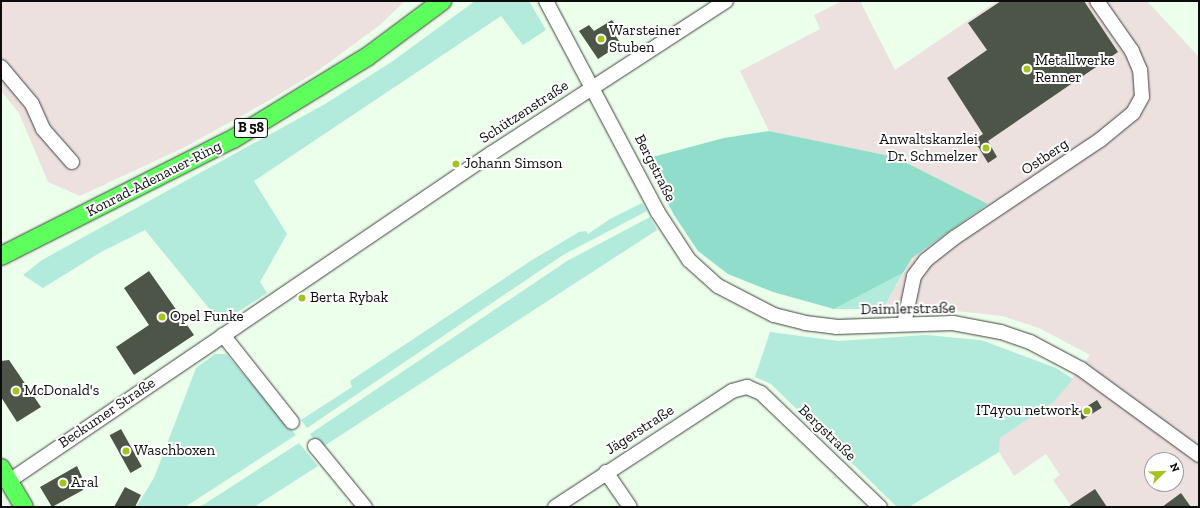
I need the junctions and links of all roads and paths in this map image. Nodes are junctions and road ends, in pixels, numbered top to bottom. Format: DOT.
graph roads {
  1 [pos="442,1"];
  2 [pos="546,1"];
  3 [pos="726,1"];
  4 [pos="1097,1"];
  5 [pos="1,67"];
  6 [pos="594,88"];
  7 [pos="72,162"];
  8 [pos="1,256"];
  9 [pos="774,315"];
  10 [pos="904,324"];
  11 [pos="223,335"];
  12 [pos="205,347"];
  13 [pos="747,387"];
  14 [pos="292,422"];
  15 [pos="315,446"];
  16 [pos="1199,455"];
  17 [pos="606,472"];
  18 [pos="5,474"];
  19 [pos="24,507"];
  20 [pos="365,507"];
  21 [pos="555,507"];
  22 [pos="630,507"];
  23 [pos="880,507"];
  1 -- 8 [label="main road, Konrad-Adenauer-Ring / B 58"];
  2 -- 6 [label="street, Bergstraße"];
  3 -- 6 [label="street, Schützenstraße"];
  4 -- 10 [label="street, Ostberg"];
  5 -- 7 [label="street"];
  6 -- 9 [label="street, Bergstraße"];
  6 -- 11 [label="street, Schützenstraße"];
  9 -- 10 [label="street, Daimlerstraße"];
  10 -- 16 [label="street, Daimlerstraße"];
  11 -- 12 [label="street, Schützenstraße"];
  11 -- 14 [label="street"];
  12 -- 18 [label="street, Beckumer Straße"];
  13 -- 17 [label="street, Jägerstraße"];
  13 -- 23 [label="street, Bergstraße"];
  15 -- 20 [label="street"];
  17 -- 21 [label="street, Jägerstraße"];
  17 -- 22 [label="street"];
  18 -- 19 [label="main road, Beckumer Straße"];
}
